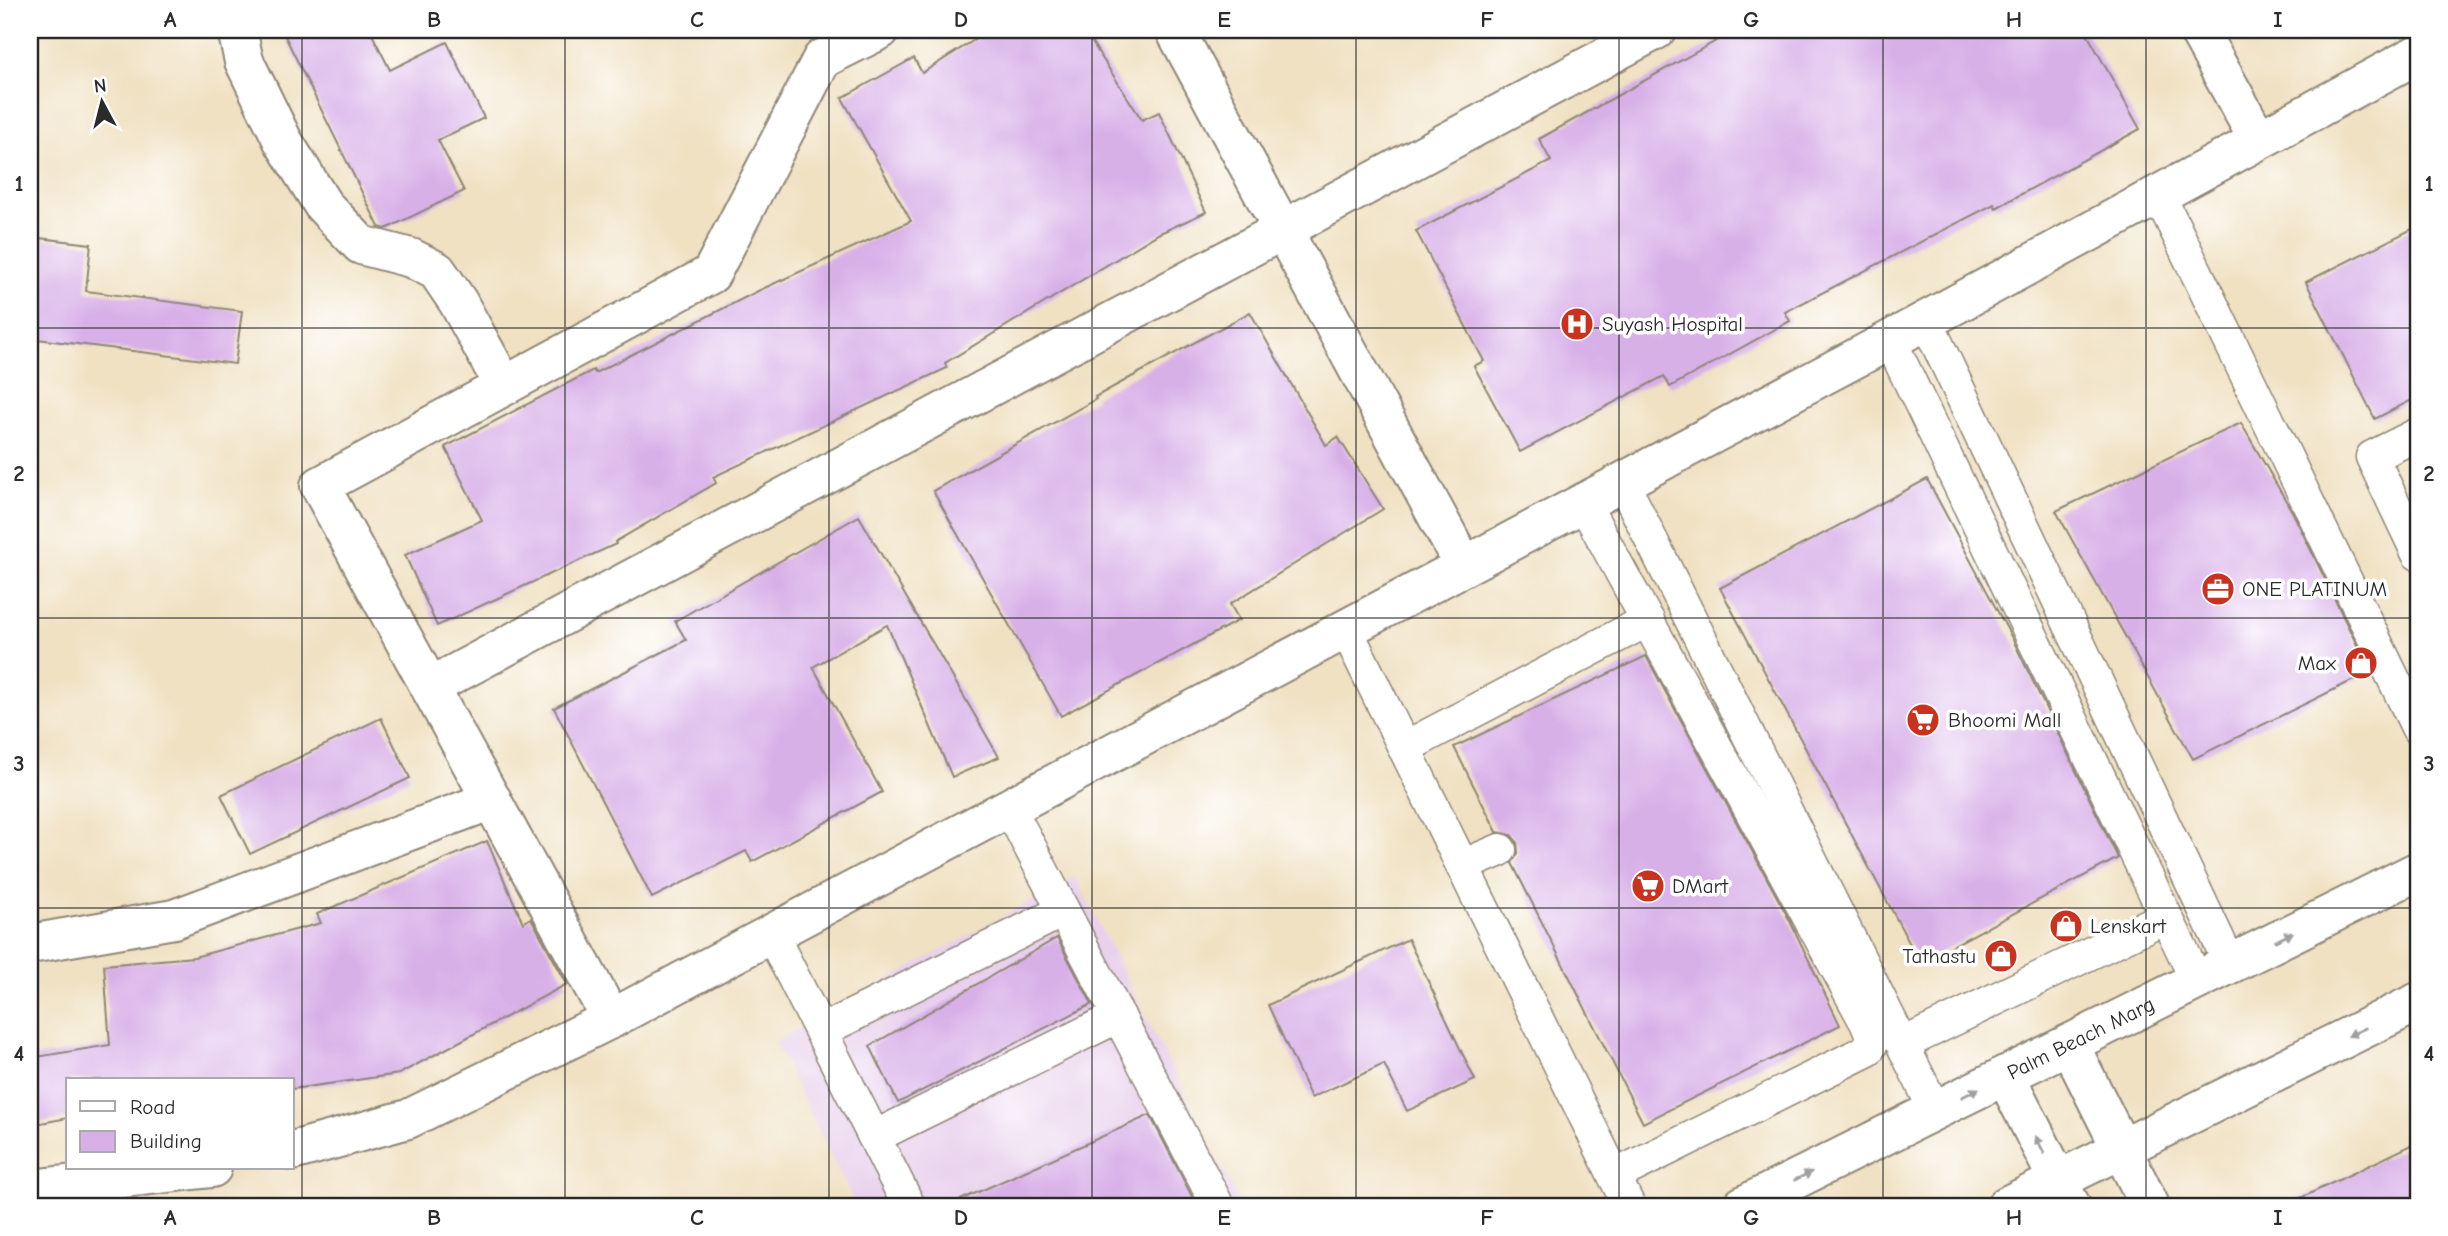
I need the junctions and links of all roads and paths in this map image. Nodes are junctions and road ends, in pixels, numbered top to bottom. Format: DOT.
graph roads {
  1 [pos="237,30"];
  2 [pos="1175,30"];
  3 [pos="1656,30"];
  4 [pos="2198,30"];
  5 [pos="873,31"];
  6 [pos="2418,54"];
  7 [pos="2258,139"];
  8 [pos="2158,193"];
  9 [pos="1283,230"];
  10 [pos="1926,320"];
  11 [pos="1890,340"];
  12 [pos="504,386"];
  13 [pos="2418,434"];
  14 [pos="1622,481"];
  15 [pos="1583,502"];
  16 [pos="2418,554"];
  17 [pos="1464,566"];
  18 [pos="1648,620"];
  19 [pos="1346,629"];
  20 [pos="430,687"];
  21 [pos="2418,730"];
  22 [pos="1404,748"];
  23 [pos="492,800"];
  24 [pos="1009,807"];
  25 [pos="1500,850"];
  26 [pos="1462,866"];
  27 [pos="2418,871"];
  28 [pos="1063,911"];
  29 [pos="2165,917"];
  30 [pos="771,933"];
  31 [pos="30,944"];
  32 [pos="2213,972"];
  33 [pos="2418,1002"];
  34 [pos="1119,1016"];
  35 [pos="611,1018"];
  36 [pos="821,1031"];
  37 [pos="1903,1044"];
  38 [pos="2069,1044"];
  39 [pos="2006,1075"];
  40 [pos="1935,1110"];
  41 [pos="874,1137"];
  42 [pos="2122,1149"];
  43 [pos="294,1151"];
  44 [pos="195,1170"];
  45 [pos="1614,1176"];
  46 [pos="30,1189"];
  47 [pos="2065,1194"];
  48 [pos="909,1206"];
  49 [pos="1218,1206"];
  50 [pos="1629,1206"];
  51 [pos="1742,1206"];
  52 [pos="2006,1206"];
  53 [pos="2150,1206"];
  1 -- 12 [label="street"];
  2 -- 9 [label="street"];
  3 -- 9 [label="street"];
  4 -- 7 [label="street"];
  5 -- 12 [label="street"];
  6 -- 7 [label="street"];
  7 -- 8 [label="street"];
  8 -- 10 [label="street"];
  8 -- 21 [label="lane"];
  9 -- 17 [label="street"];
  9 -- 20 [label="street"];
  10 -- 11 [label="street"];
  10 -- 32 [label="lane"];
  11 -- 14 [label="street"];
  11 -- 29 [label="lane"];
  12 -- 20 [label="street"];
  13 -- 16 [label="lane"];
  14 -- 15 [label="street"];
  14 -- 37 [label="lane"];
  15 -- 17 [label="street"];
  15 -- 18 [label="lane"];
  17 -- 19 [label="street"];
  18 -- 22 [label="lane"];
  18 -- 45 [label="lane"];
  19 -- 22 [label="lane"];
  19 -- 24 [label="street"];
  20 -- 23 [label="street"];
  22 -- 26 [label="lane"];
  23 -- 31 [label="street"];
  23 -- 35 [label="street"];
  24 -- 28 [label="lane"];
  24 -- 30 [label="street"];
  25 -- 26 [label="lane"];
  26 -- 45 [label="lane"];
  32 -- 27 [label="street, Palm Beach Marg, one-way"];
  28 -- 34 [label="lane"];
  28 -- 36 [label="lane"];
  29 -- 32 [label="lane"];
  29 -- 37 [label="lane"];
  30 -- 35 [label="street"];
  30 -- 36 [label="lane"];
  32 -- 38 [label="street, Palm Beach Marg"];
  33 -- 42 [label="street, one-way"];
  34 -- 41 [label="lane"];
  34 -- 49 [label="lane"];
  35 -- 43 [label="street"];
  36 -- 41 [label="lane"];
  37 -- 40 [label="lane"];
  38 -- 39 [label="street, Palm Beach Marg"];
  38 -- 42 [label="street"];
  40 -- 39 [label="street, Palm Beach Marg, one-way"];
  47 -- 39 [label="street, one-way"];
  51 -- 40 [label="street, Palm Beach Marg, one-way"];
  41 -- 48 [label="lane"];
  42 -- 47 [label="street"];
  42 -- 53 [label="street"];
  44 -- 46 [label="street"];
  45 -- 50 [label="lane"];
  47 -- 52 [label="street"];
}
